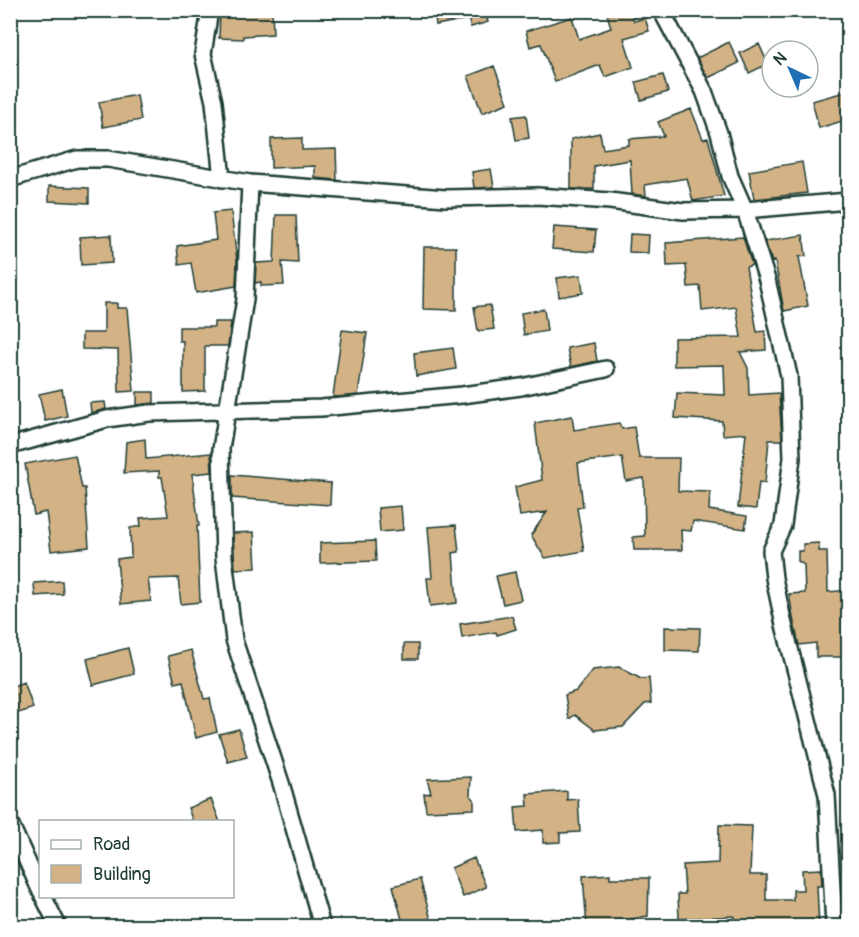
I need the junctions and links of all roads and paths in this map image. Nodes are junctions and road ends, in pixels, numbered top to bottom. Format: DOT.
graph roads {
  1 [pos="210,10"];
  2 [pos="661,10"];
  3 [pos="10,179"];
  4 [pos="222,179"];
  5 [pos="250,183"];
  6 [pos="849,201"];
  7 [pos="745,210"];
  8 [pos="606,369"];
  9 [pos="226,410"];
  10 [pos="10,446"];
  11 [pos="10,823"];
  12 [pos="39,888"];
  13 [pos="44,898"];
  14 [pos="58,927"];
  15 [pos="322,927"];
  16 [pos="834,927"];
  1 -- 4 [label="street"];
  2 -- 7 [label="street"];
  3 -- 4 [label="street"];
  4 -- 5 [label="street"];
  5 -- 7 [label="street"];
  5 -- 9 [label="street"];
  6 -- 7 [label="street"];
  7 -- 16 [label="street"];
  8 -- 9 [label="street"];
  9 -- 10 [label="street"];
  9 -- 15 [label="street"];
  11 -- 12 [label="street"];
  13 -- 14 [label="street"];
}
